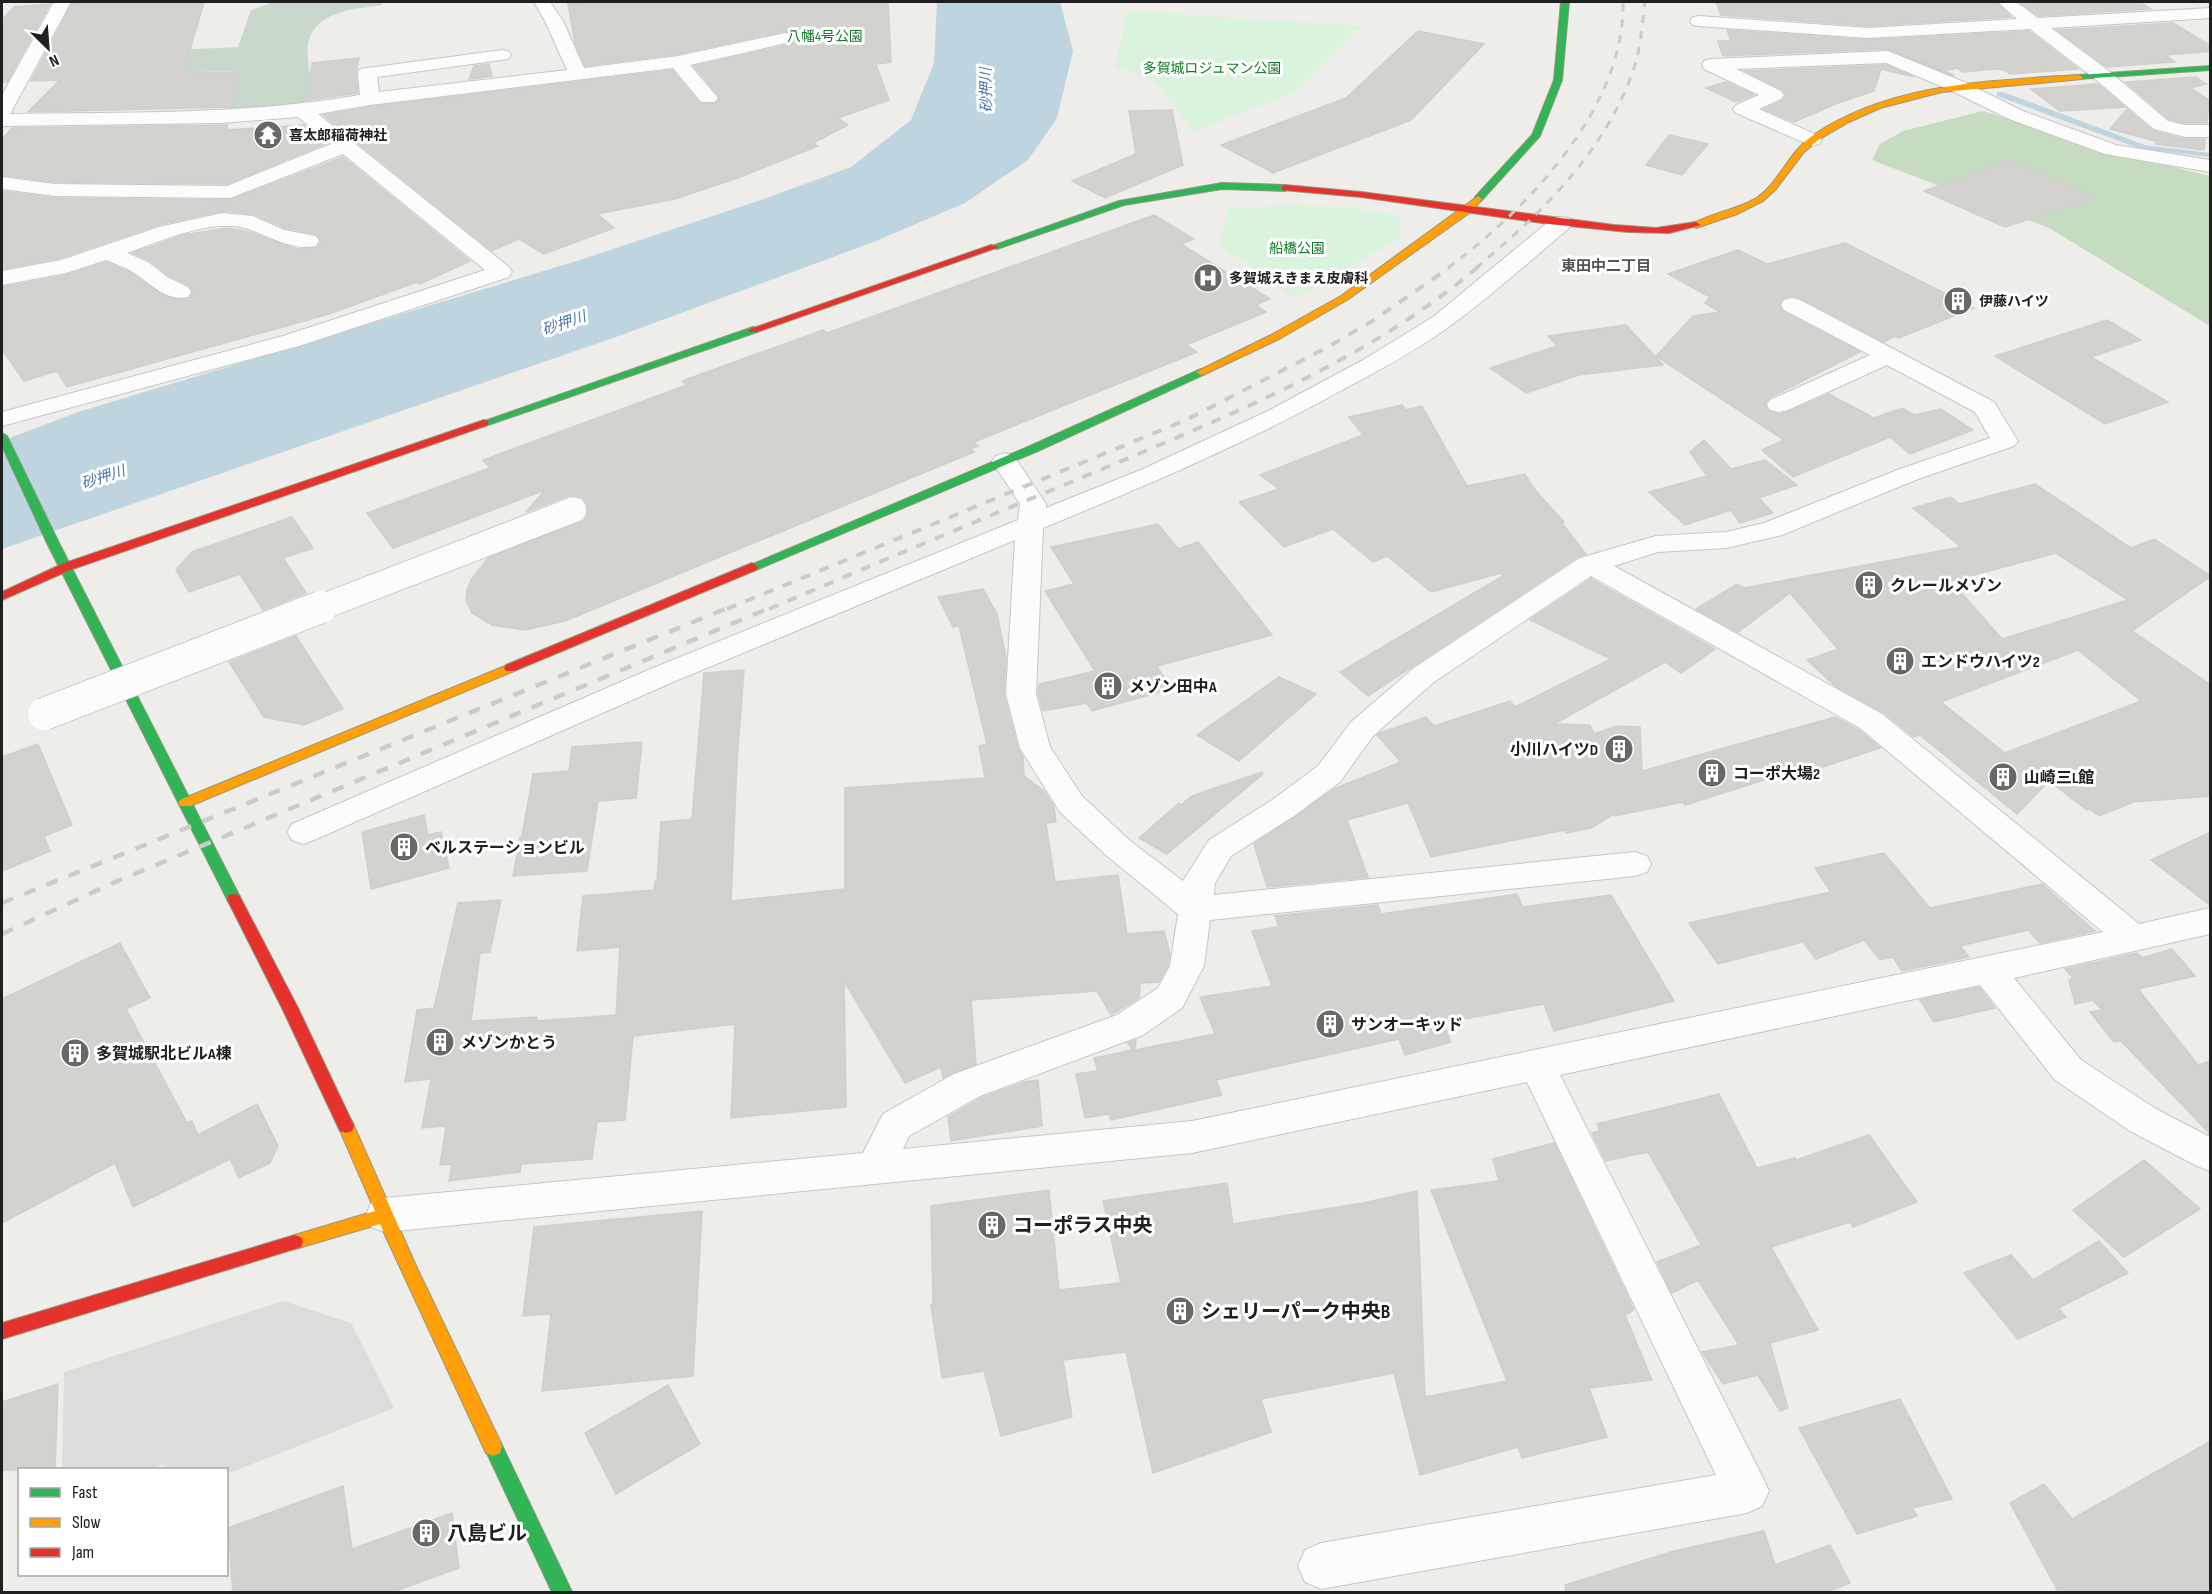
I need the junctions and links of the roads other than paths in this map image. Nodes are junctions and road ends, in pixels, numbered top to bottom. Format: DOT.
graph roads {
  1 [pos="62,2"];
  2 [pos="542,2"];
  3 [pos="1565,2"];
  4 [pos="1699,2"];
  5 [pos="2006,2"];
  6 [pos="2211,13"];
  7 [pos="1699,21"];
  8 [pos="2035,24"];
  9 [pos="785,38"];
  10 [pos="1706,52"];
  11 [pos="501,55"];
  12 [pos="678,62"];
  13 [pos="2211,68"];
  14 [pos="578,74"];
  15 [pos="2102,75"];
  16 [pos="1957,86"];
  17 [pos="708,98"];
  18 [pos="370,99"];
  19 [pos="302,111"];
  20 [pos="2,112"];
  21 [pos="2,120"];
  22 [pos="2211,131"];
  23 [pos="1812,140"];
  24 [pos="345,146"];
  25 [pos="2211,166"];
  26 [pos="2,183"];
  27 [pos="1469,209"];
  28 [pos="1561,223"];
  29 [pos="308,241"];
  30 [pos="107,252"];
  31 [pos="2,278"];
  32 [pos="180,292"];
  33 [pos="1792,305"];
  34 [pos="1890,355"];
  35 [pos="1779,405"];
  36 [pos="2,419"];
  37 [pos="2,436"];
  38 [pos="1005,462"];
  39 [pos="573,510"];
  40 [pos="1030,523"];
  41 [pos="1590,564"];
  42 [pos="66,567"];
  43 [pos="2,596"];
  44 [pos="44,714"];
  45 [pos="185,803"];
  46 [pos="303,832"];
  47 [pos="1635,864"];
  48 [pos="1195,909"];
  49 [pos="2211,921"];
  50 [pos="2132,937"];
  51 [pos="1988,969"];
  52 [pos="1536,1064"];
  53 [pos="2211,1155"];
  54 [pos="874,1168"];
  55 [pos="385,1215"];
  56 [pos="2,1331"];
  57 [pos="1321,1566"];
  58 [pos="562,1593"];
  1 -- 20 [label="street"];
  2 -- 14 [label="street"];
  3 -- 27 [label="street"];
  4 -- 7 [label="street"];
  5 -- 8 [label="street"];
  6 -- 8 [label="street"];
  7 -- 8 [label="street"];
  7 -- 10 [label="street"];
  8 -- 15 [label="street"];
  9 -- 12 [label="street"];
  10 -- 16 [label="street"];
  10 -- 23 [label="street"];
  11 -- 18 [label="street"];
  12 -- 14 [label="street"];
  12 -- 17 [label="street"];
  13 -- 15 [label="street"];
  14 -- 18 [label="street"];
  15 -- 16 [label="street"];
  15 -- 22 [label="street"];
  16 -- 23 [label="street"];
  16 -- 25 [label="street"];
  18 -- 19 [label="street"];
  19 -- 21 [label="street"];
  19 -- 24 [label="street"];
  23 -- 28 [label="street"];
  24 -- 26 [label="street"];
  24 -- 36 [label="street"];
  27 -- 28 [label="street"];
  27 -- 38 [label="street"];
  27 -- 42 [label="street"];
  28 -- 40 [label="street"];
  29 -- 30 [label="street"];
  30 -- 31 [label="street"];
  30 -- 32 [label="street"];
  33 -- 34 [label="street"];
  34 -- 35 [label="street"];
  34 -- 41 [label="street"];
  37 -- 42 [label="street"];
  38 -- 40 [label="street"];
  38 -- 45 [label="street"];
  39 -- 44 [label="street, bridge"];
  40 -- 46 [label="street"];
  40 -- 48 [label="street"];
  41 -- 48 [label="street"];
  41 -- 50 [label="street"];
  42 -- 43 [label="street"];
  42 -- 45 [label="street"];
  45 -- 55 [label="street"];
  47 -- 48 [label="street"];
  48 -- 54 [label="street"];
  49 -- 50 [label="street"];
  50 -- 51 [label="street"];
  51 -- 52 [label="street"];
  51 -- 53 [label="street"];
  52 -- 54 [label="street"];
  52 -- 57 [label="street"];
  54 -- 55 [label="street"];
  55 -- 56 [label="street"];
  55 -- 58 [label="street"];
}
